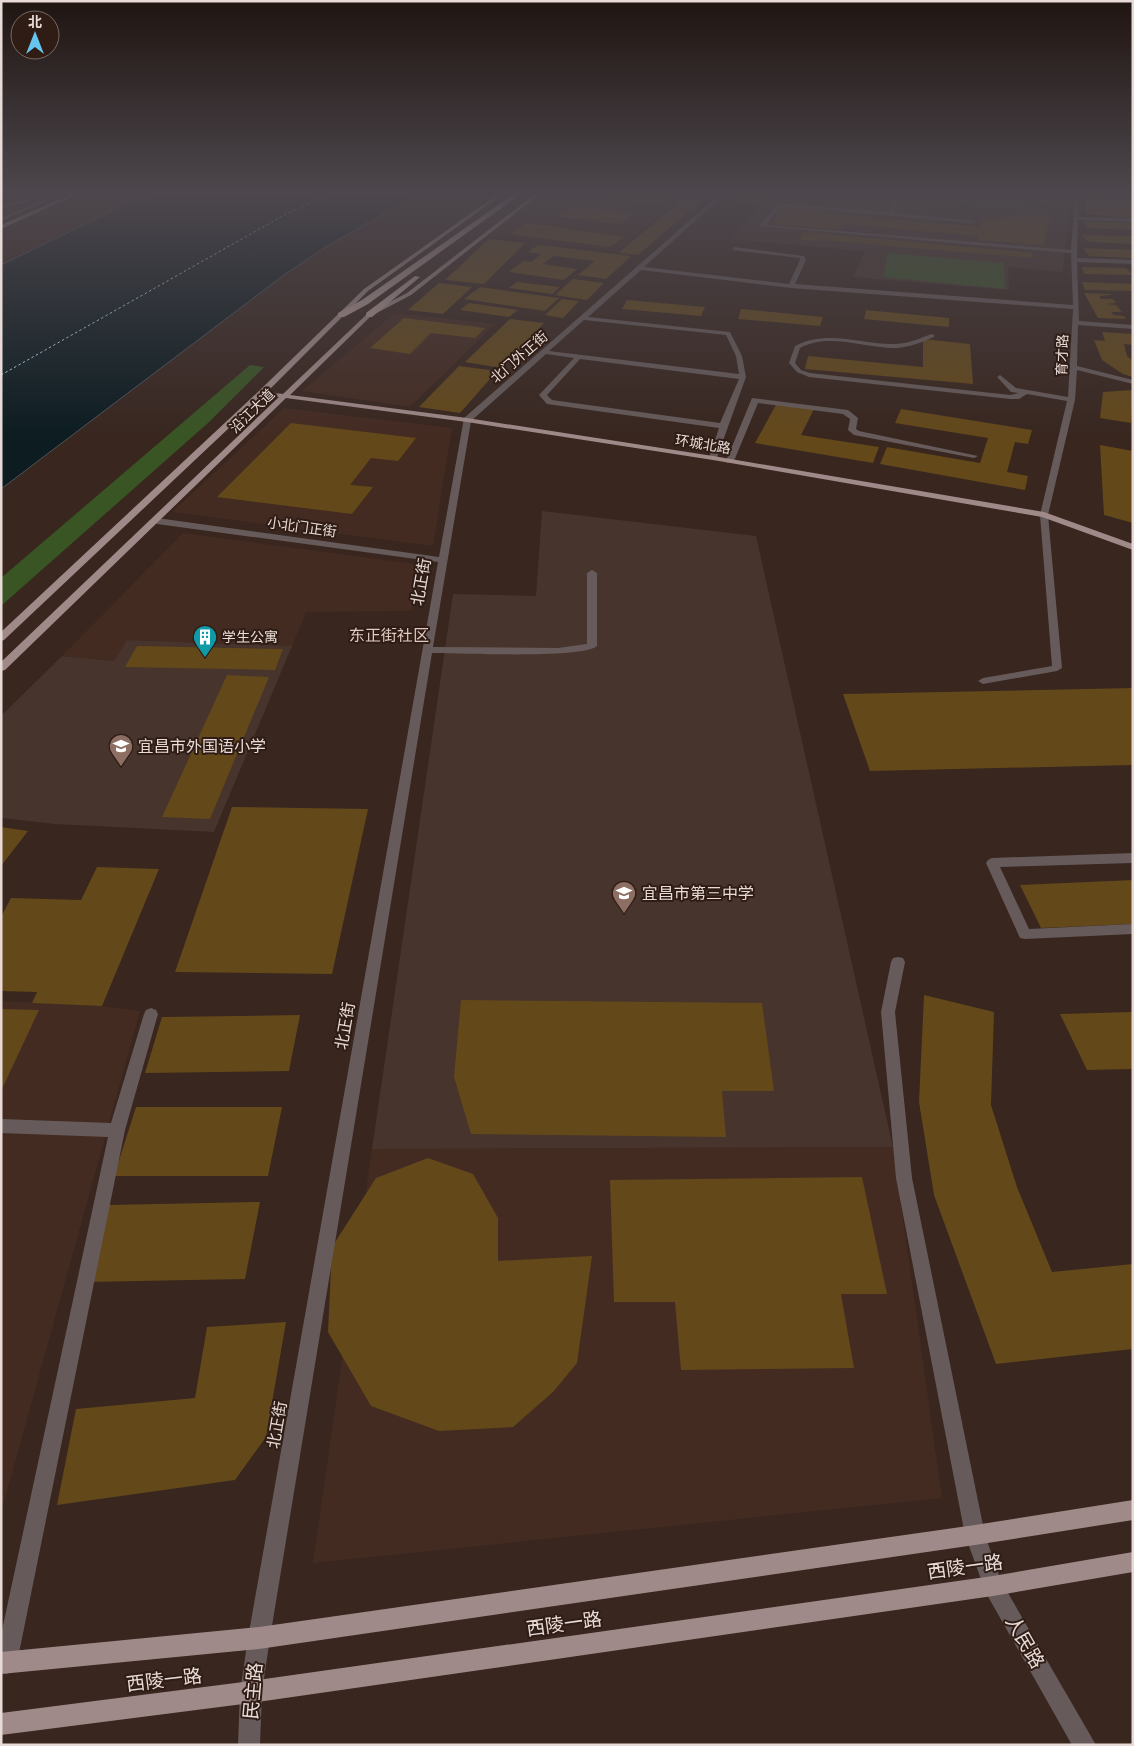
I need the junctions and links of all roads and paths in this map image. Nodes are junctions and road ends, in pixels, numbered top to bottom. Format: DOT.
graph roads {
  1 [pos="387,275"];
  2 [pos="403,275"];
  3 [pos="418,275"];
  4 [pos="433,275"];
  5 [pos="631,275"];
  6 [pos="703,275"];
  7 [pos="796,275"];
  8 [pos="1075,275"];
  9 [pos="791,286"];
  10 [pos="1076,307"];
  11 [pos="342,315"];
  12 [pos="369,315"];
  13 [pos="583,318"];
  14 [pos="1075,323"];
  15 [pos="1133,327"];
  16 [pos="932,336"];
  17 [pos="544,352"];
  18 [pos="579,356"];
  19 [pos="1074,367"];
  20 [pos="743,377"];
  21 [pos="1000,377"];
  22 [pos="1133,382"];
  23 [pos="262,393"];
  24 [pos="1024,393"];
  25 [pos="285,396"];
  26 [pos="1071,400"];
  27 [pos="467,420"];
  28 [pos="723,426"];
  29 [pos="974,456"];
  30 [pos="713,458"];
  31 [pos="730,460"];
  32 [pos="1044,515"];
  33 [pos="157,520"];
  34 [pos="1133,547"];
  35 [pos="443,560"];
  36 [pos="592,573"];
  37 [pos="1,638"];
  38 [pos="427,650"];
  39 [pos="1,668"];
  40 [pos="983,680"];
  41 [pos="1133,858"];
  42 [pos="1133,929"];
  43 [pos="898,962"];
  44 [pos="151,1014"];
  45 [pos="1,1126"];
  46 [pos="117,1130"];
  47 [pos="1133,1510"];
  48 [pos="975,1535"];
  49 [pos="1133,1562"];
  50 [pos="993,1586"];
  51 [pos="259,1638"];
  52 [pos="4,1663"];
  53 [pos="251,1692"];
  54 [pos="1,1724"];
  55 [pos="249,1745"];
  56 [pos="1085,1745"];
  1 -- 11 [label="main road, 沿江大道"];
  2 -- 11 [label="highway"];
  3 -- 12 [label="highway"];
  4 -- 12 [label="main road, 沿江大道"];
  5 -- 13 [label="street, 北门外正街"];
  6 -- 9 [label="street"];
  7 -- 9 [label="street"];
  8 -- 10 [label="street, 育才路"];
  9 -- 10 [label="street"];
  10 -- 14 [label="street, 育才路"];
  11 -- 23 [label="main road, 沿江大道"];
  12 -- 25 [label="main road, 沿江大道"];
  13 -- 17 [label="street, 北门外正街"];
  13 -- 20 [label="street"];
  14 -- 15 [label="street"];
  14 -- 19 [label="street, 育才路"];
  16 -- 24 [label="street"];
  17 -- 18 [label="street"];
  17 -- 27 [label="street, 北门外正街"];
  18 -- 20 [label="street"];
  18 -- 28 [label="street"];
  19 -- 22 [label="street"];
  19 -- 26 [label="street, 育才路"];
  20 -- 28 [label="street"];
  21 -- 24 [label="street"];
  23 -- 25 [label="main road, 环城北路"];
  23 -- 37 [label="main road, 沿江大道"];
  24 -- 26 [label="street"];
  25 -- 27 [label="main road, 环城北路"];
  25 -- 33 [label="main road, 沿江大道"];
  26 -- 32 [label="street, 育才路"];
  27 -- 30 [label="main road, 环城北路"];
  27 -- 35 [label="street, 北正街"];
  28 -- 30 [label="street"];
  29 -- 31 [label="street"];
  30 -- 31 [label="main road, 环城北路"];
  31 -- 32 [label="main road, 环城北路"];
  32 -- 34 [label="main road, 环城北路"];
  32 -- 40 [label="street, 育才路"];
  33 -- 35 [label="street, 小北门正街"];
  33 -- 39 [label="main road, 沿江大道"];
  35 -- 38 [label="street, 北正街"];
  36 -- 38 [label="street"];
  38 -- 51 [label="street, 北正街"];
  41 -- 42 [label="street"];
  43 -- 48 [label="street, 人民路"];
  44 -- 46 [label="street"];
  45 -- 46 [label="street"];
  46 -- 52 [label="street"];
  47 -- 48 [label="main road, 西陵一路"];
  48 -- 50 [label="street, 人民路"];
  48 -- 51 [label="main road, 西陵一路"];
  49 -- 50 [label="main road, 西陵一路"];
  50 -- 53 [label="main road, 西陵一路"];
  50 -- 56 [label="street, 人民路"];
  51 -- 52 [label="main road, 西陵一路"];
  51 -- 53 [label="street, 民主路"];
  53 -- 54 [label="main road, 西陵一路"];
  53 -- 55 [label="street, 民主路"];
}
